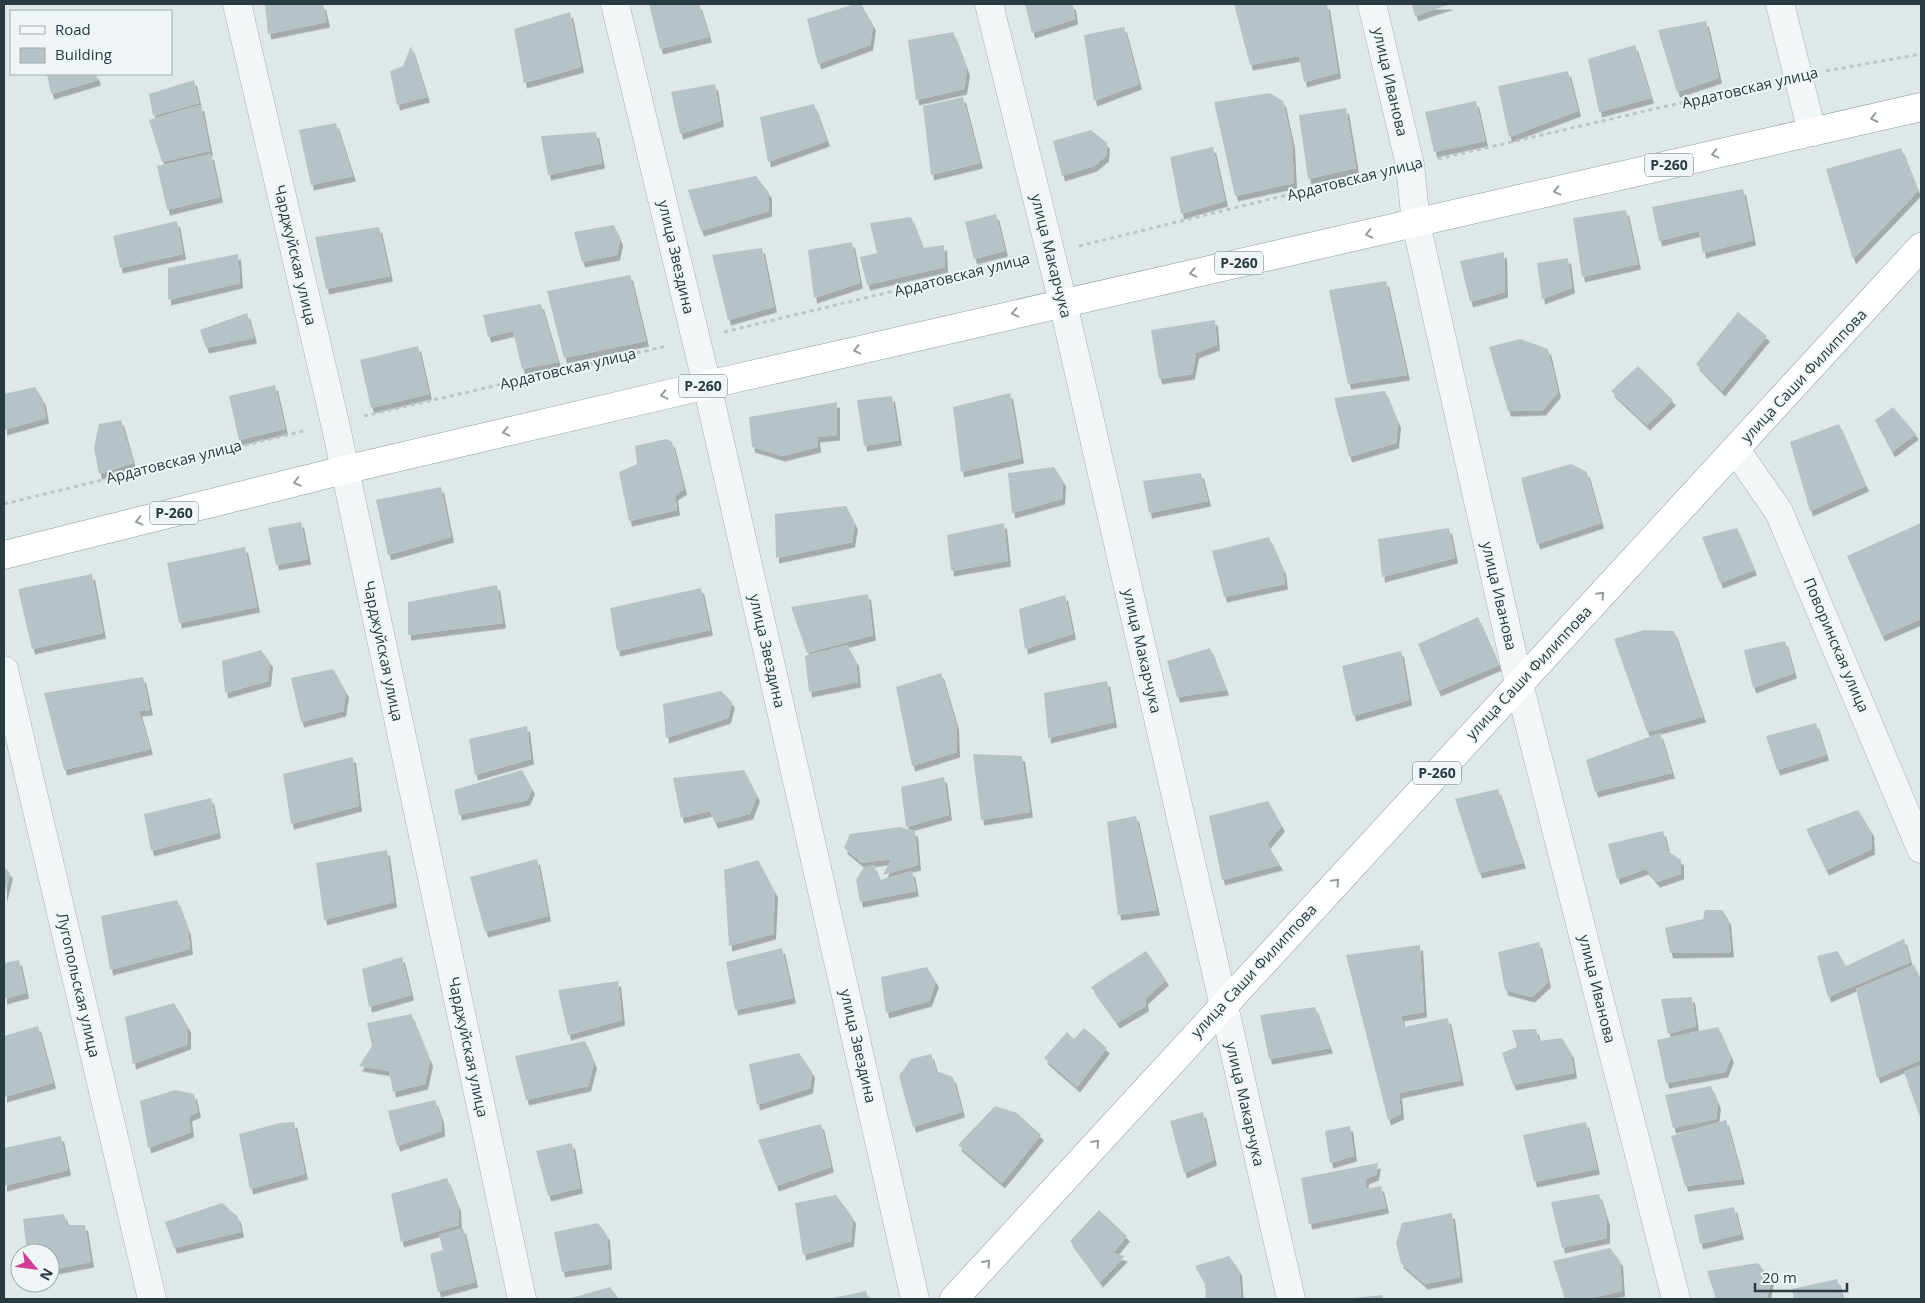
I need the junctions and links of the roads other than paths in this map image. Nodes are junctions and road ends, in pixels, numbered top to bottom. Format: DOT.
graph roads {
  1 [pos="237,4"];
  2 [pos="615,4"];
  3 [pos="989,4"];
  4 [pos="1372,4"];
  5 [pos="1780,4"];
  6 [pos="1918,111"];
  7 [pos="1812,132"];
  8 [pos="1416,223"];
  9 [pos="1921,247"];
  10 [pos="1063,303"];
  11 [pos="707,385"];
  12 [pos="1736,450"];
  13 [pos="344,470"];
  14 [pos="4,555"];
  15 [pos="4,670"];
  16 [pos="1519,684"];
  17 [pos="1921,849"];
  18 [pos="1222,1006"];
  19 [pos="152,1299"];
  20 [pos="522,1299"];
  21 [pos="915,1299"];
  22 [pos="954,1299"];
  23 [pos="1291,1299"];
  24 [pos="1676,1299"];
  1 -- 13 [label="street, Чарджуйская улица"];
  2 -- 11 [label="street, улица Звездина"];
  3 -- 10 [label="street, улица Макарчука"];
  4 -- 8 [label="street, улица Иванова"];
  5 -- 7 [label="street"];
  6 -- 7 [label="highway, Р-260, one-way"];
  7 -- 8 [label="highway, Р-260, one-way"];
  8 -- 10 [label="highway, Р-260, one-way"];
  8 -- 16 [label="street, улица Иванова"];
  9 -- 12 [label="highway, улица Саши Филиппова / Р-260"];
  10 -- 11 [label="highway, Р-260, one-way"];
  10 -- 18 [label="street, улица Макарчука"];
  11 -- 13 [label="highway, Р-260, one-way"];
  11 -- 21 [label="street, улица Звездина"];
  16 -- 12 [label="highway, улица Саши Филиппова / Р-260, one-way"];
  12 -- 17 [label="street, Поворинская улица"];
  13 -- 14 [label="highway, Р-260, one-way"];
  13 -- 20 [label="street, Чарджуйская улица"];
  15 -- 19 [label="street, Лугопольская улица"];
  18 -- 16 [label="highway, улица Саши Филиппова / Р-260, one-way"];
  16 -- 24 [label="street, улица Иванова"];
  22 -- 18 [label="highway, улица Саши Филиппова / Р-260, one-way"];
  18 -- 23 [label="street, улица Макарчука"];
}
